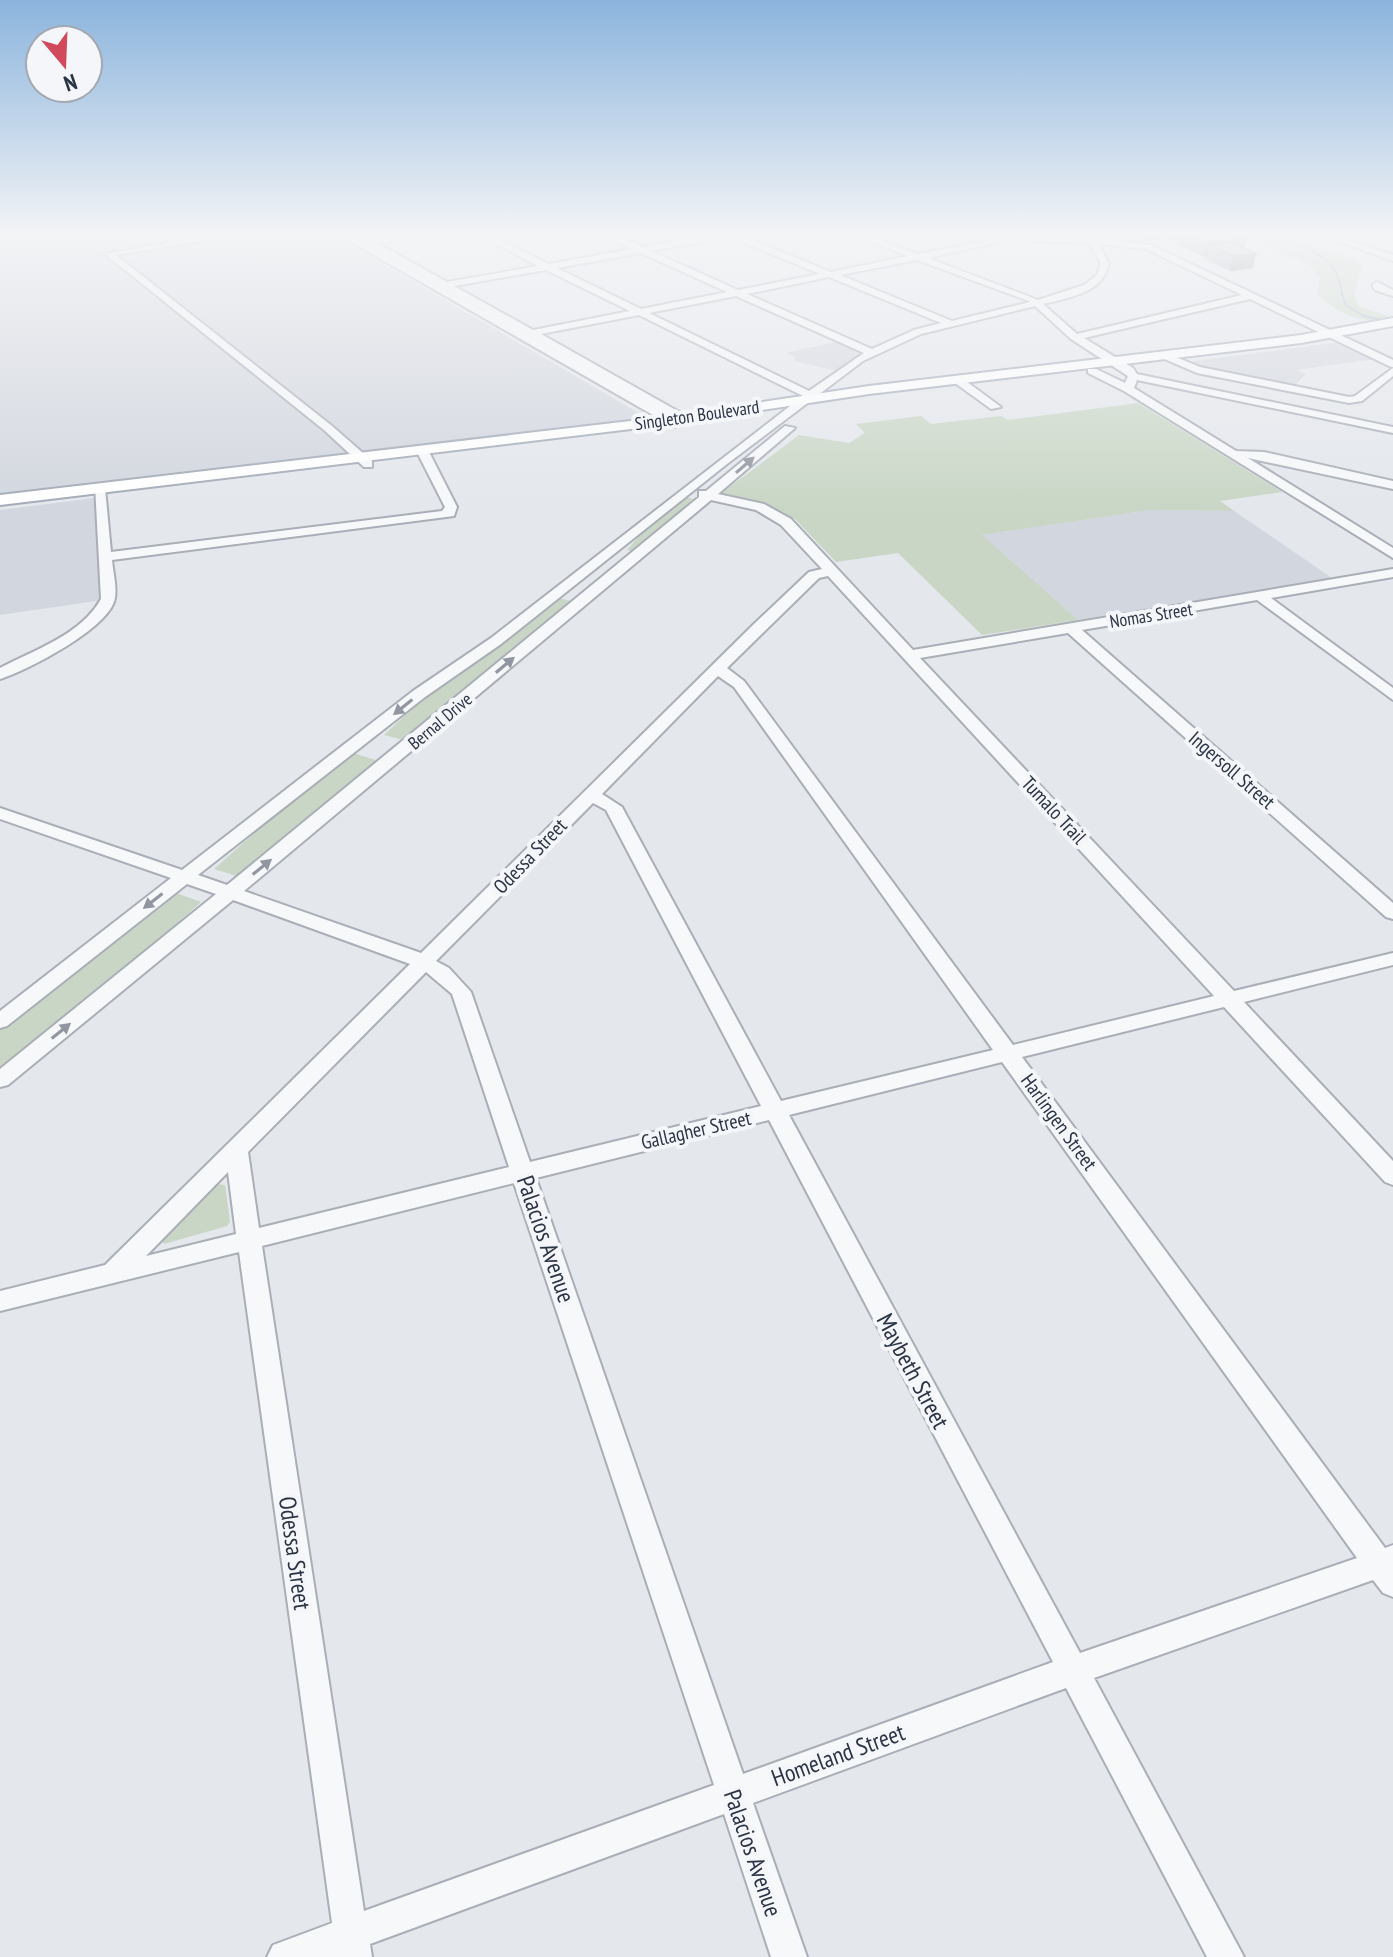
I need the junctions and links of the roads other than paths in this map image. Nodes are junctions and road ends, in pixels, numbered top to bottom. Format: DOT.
graph roads {
  1 [pos="199,326"];
  2 [pos="506,326"];
  3 [pos="519,326"];
  4 [pos="566,326"];
  5 [pos="668,326"];
  6 [pos="812,326"];
  7 [pos="938,326"];
  8 [pos="1063,326"];
  9 [pos="1121,326"];
  10 [pos="1315,326"];
  11 [pos="1386,326"];
  12 [pos="532,333"];
  13 [pos="520,335"];
  14 [pos="1075,337"];
  15 [pos="1337,337"];
  16 [pos="872,353"];
  17 [pos="1170,359"];
  18 [pos="1393,364"];
  19 [pos="1125,369"];
  20 [pos="1092,371"];
  21 [pos="1393,371"];
  22 [pos="847,382"];
  23 [pos="962,383"];
  24 [pos="1128,389"];
  25 [pos="869,390"];
  26 [pos="808,396"];
  27 [pos="995,407"];
  28 [pos="753,414"];
  29 [pos="676,421"];
  30 [pos="777,421"];
  31 [pos="1393,430"];
  32 [pos="423,453"];
  33 [pos="1234,455"];
  34 [pos="365,460"];
  35 [pos="1393,485"];
  36 [pos="687,490"];
  37 [pos="100,492"];
  38 [pos="709,495"];
  39 [pos="7,502"];
  40 [pos="639,526"];
  41 [pos="1393,554"];
  42 [pos="105,557"];
  43 [pos="633,557"];
  44 [pos="830,571"];
  45 [pos="1393,573"];
  46 [pos="562,587"];
  47 [pos="593,594"];
  48 [pos="1260,596"];
  49 [pos="1071,628"];
  50 [pos="910,655"];
  51 [pos="717,668"];
  52 [pos="0,674"];
  53 [pos="1393,695"];
  54 [pos="381,747"];
  55 [pos="590,794"];
  56 [pos="0,813"];
  57 [pos="184,877"];
  58 [pos="231,893"];
  59 [pos="1393,913"];
  60 [pos="1393,959"];
  61 [pos="425,963"];
  62 [pos="1230,999"];
  63 [pos="0,1021"];
  64 [pos="1009,1053"];
  65 [pos="0,1080"];
  66 [pos="776,1111"];
  67 [pos="236,1149"];
  68 [pos="524,1171"];
  69 [pos="1393,1176"];
  70 [pos="250,1238"];
  71 [pos="114,1272"];
  72 [pos="0,1282"];
  73 [pos="26,1294"];
  74 [pos="0,1301"];
  75 [pos="1388,1569"];
  76 [pos="1071,1671"];
  77 [pos="732,1793"];
  78 [pos="352,1945"];
  79 [pos="285,1957"];
  80 [pos="789,1957"];
  81 [pos="1226,1957"];
  1 -- 34 [label="street"];
  2 -- 13 [label="street"];
  3 -- 12 [label="street"];
  4 -- 12 [label="street"];
  5 -- 26 [label="street"];
  6 -- 16 [label="street"];
  7 -- 16 [label="street, Bernal Drive"];
  8 -- 14 [label="street"];
  9 -- 14 [label="street"];
  10 -- 15 [label="street"];
  11 -- 15 [label="main road, Singleton Boulevard"];
  12 -- 13 [label="street"];
  12 -- 29 [label="street"];
  13 -- 29 [label="street"];
  14 -- 19 [label="street"];
  15 -- 17 [label="main road, Singleton Boulevard"];
  15 -- 18 [label="street"];
  16 -- 22 [label="street, Bernal Drive"];
  16 -- 26 [label="street, Bernal Drive"];
  17 -- 19 [label="main road, Singleton Boulevard"];
  17 -- 21 [label="street"];
  19 -- 20 [label="main road, Singleton Boulevard"];
  19 -- 23 [label="main road, Singleton Boulevard"];
  19 -- 24 [label="street"];
  19 -- 31 [label="street"];
  20 -- 23 [label="main road, Singleton Boulevard"];
  20 -- 24 [label="street"];
  22 -- 25 [label="main road"];
  22 -- 26 [label="street, Bernal Drive"];
  23 -- 25 [label="main road, Singleton Boulevard"];
  23 -- 26 [label="main road, Singleton Boulevard"];
  23 -- 27 [label="street"];
  24 -- 33 [label="street"];
  25 -- 26 [label="main road, Singleton Boulevard"];
  26 -- 28 [label="main road, Singleton Boulevard"];
  26 -- 29 [label="main road, Singleton Boulevard"];
  26 -- 30 [label="street, Bernal Drive"];
  38 -- 26 [label="street, Bernal Drive, one-way"];
  28 -- 29 [label="main road, Singleton Boulevard"];
  28 -- 30 [label="main road"];
  29 -- 32 [label="main road, Singleton Boulevard"];
  30 -- 36 [label="street, Bernal Drive"];
  32 -- 34 [label="main road, Singleton Boulevard"];
  32 -- 42 [label="street"];
  33 -- 35 [label="street"];
  33 -- 41 [label="street"];
  34 -- 37 [label="main road, Singleton Boulevard"];
  36 -- 38 [label="street, Tumalo Trail"];
  36 -- 40 [label="street, Bernal Drive"];
  37 -- 39 [label="main road, Singleton Boulevard"];
  37 -- 42 [label="street"];
  38 -- 43 [label="street, Bernal Drive"];
  38 -- 44 [label="street, Tumalo Trail"];
  40 -- 43 [label="street"];
  40 -- 46 [label="street, Bernal Drive"];
  42 -- 52 [label="street"];
  43 -- 47 [label="street, Bernal Drive"];
  44 -- 50 [label="street, Tumalo Trail"];
  44 -- 51 [label="street, Odessa Street"];
  45 -- 48 [label="street, Nomas Street"];
  46 -- 47 [label="street"];
  46 -- 54 [label="street, Bernal Drive, one-way"];
  54 -- 47 [label="street, Bernal Drive, one-way"];
  48 -- 49 [label="street, Nomas Street"];
  48 -- 53 [label="street"];
  49 -- 50 [label="street, Nomas Street"];
  49 -- 59 [label="street, Ingersoll Street"];
  50 -- 62 [label="street, Tumalo Trail"];
  51 -- 55 [label="street, Odessa Street"];
  51 -- 64 [label="street, Harlingen Street"];
  54 -- 57 [label="street, Bernal Drive"];
  58 -- 54 [label="street, Bernal Drive, one-way"];
  55 -- 61 [label="street, Odessa Street"];
  55 -- 66 [label="street, Maybeth Street"];
  56 -- 57 [label="street, Palacios Avenue"];
  57 -- 58 [label="street, Palacios Avenue"];
  57 -- 63 [label="street, Bernal Drive, one-way"];
  58 -- 61 [label="street, Palacios Avenue"];
  65 -- 58 [label="street, Bernal Drive, one-way"];
  60 -- 62 [label="street, Gallagher Street"];
  61 -- 67 [label="street, Odessa Street"];
  61 -- 68 [label="street, Palacios Avenue"];
  62 -- 64 [label="street, Gallagher Street"];
  62 -- 69 [label="street, Tumalo Trail"];
  64 -- 66 [label="street, Gallagher Street"];
  64 -- 75 [label="street, Harlingen Street"];
  66 -- 68 [label="street, Gallagher Street"];
  66 -- 76 [label="street, Maybeth Street"];
  67 -- 70 [label="street, Odessa Street"];
  67 -- 71 [label="street, Odessa Street"];
  68 -- 70 [label="street, Gallagher Street"];
  68 -- 77 [label="street, Palacios Avenue"];
  70 -- 71 [label="street, Gallagher Street"];
  70 -- 78 [label="street, Odessa Street"];
  71 -- 73 [label="street, Gallagher Street"];
  72 -- 73 [label="street"];
  73 -- 74 [label="street, Gallagher Street"];
  75 -- 76 [label="street, Homeland Street"];
  76 -- 77 [label="street, Homeland Street"];
  76 -- 81 [label="street, Maybeth Street"];
  77 -- 78 [label="street, Homeland Street"];
  77 -- 80 [label="street, Palacios Avenue"];
  78 -- 79 [label="street, Homeland Street"];
}
